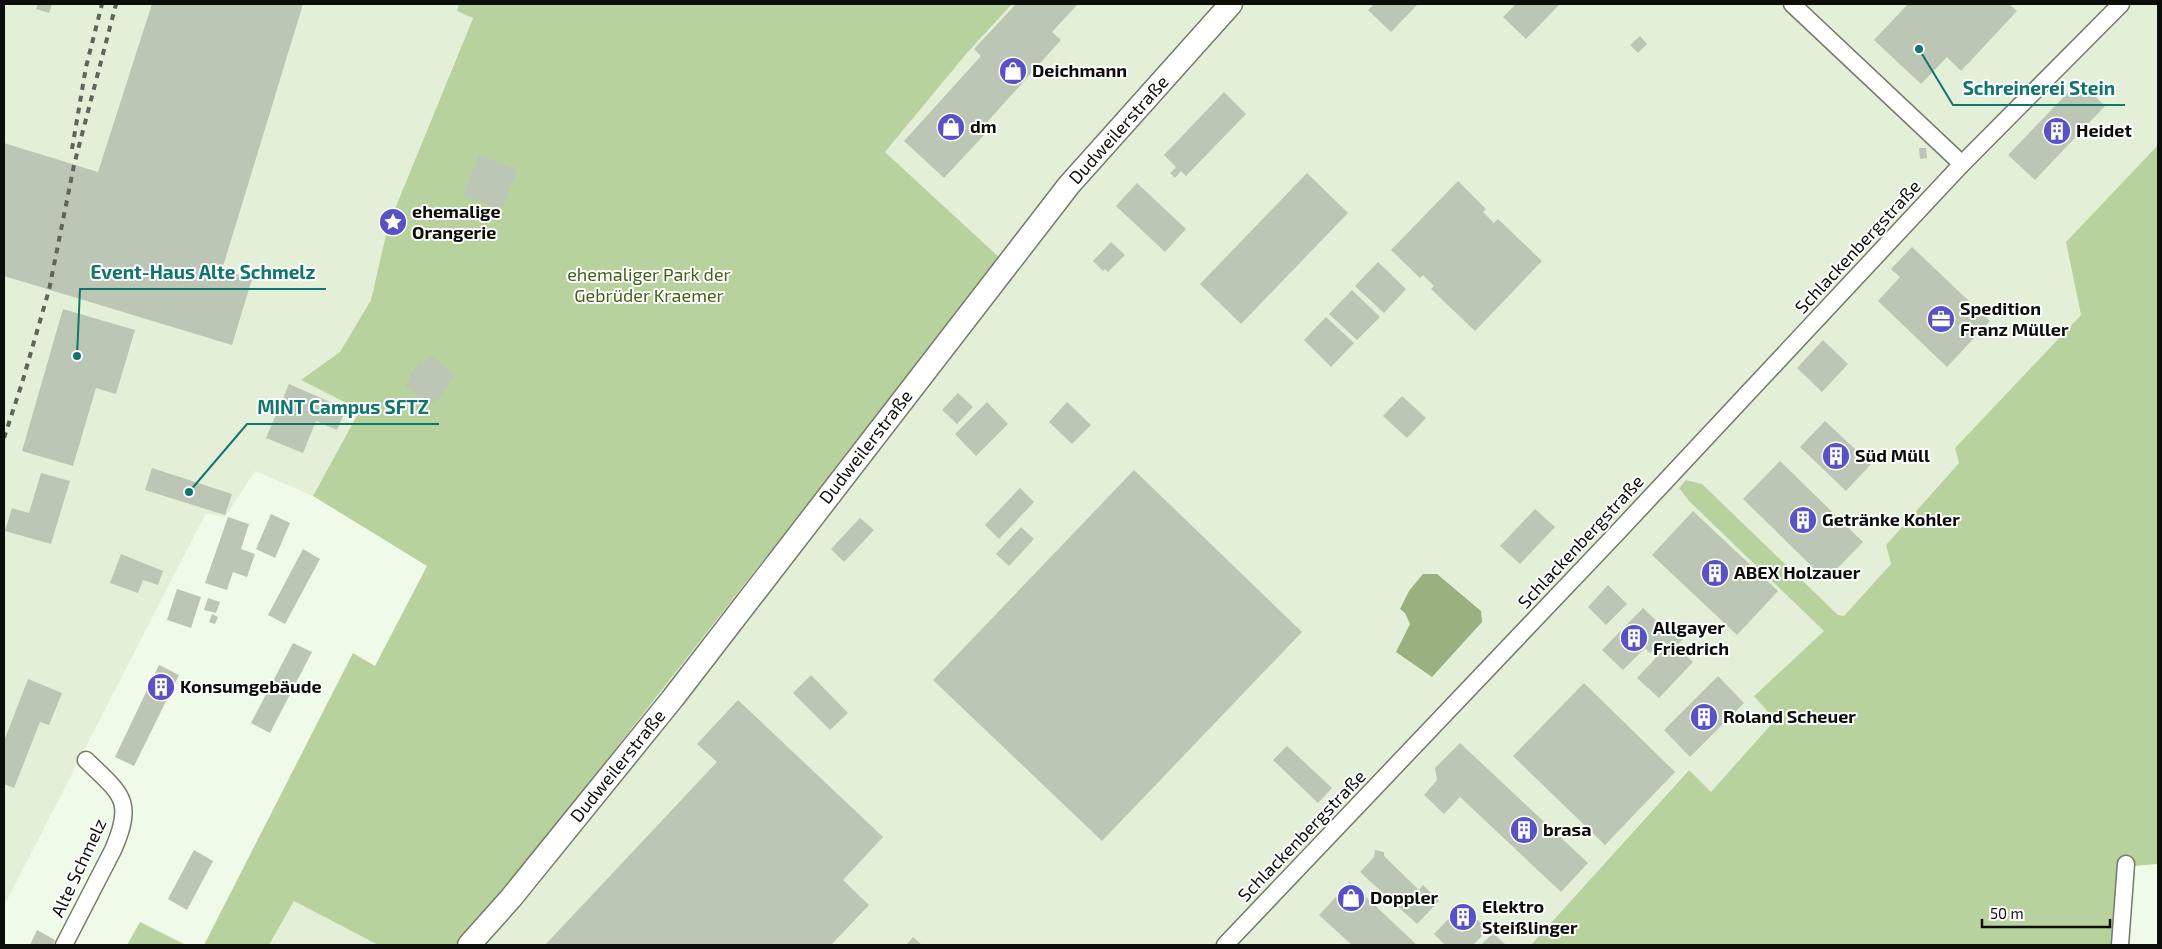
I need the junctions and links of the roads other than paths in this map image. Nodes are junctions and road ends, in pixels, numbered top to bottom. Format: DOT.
graph roads {
  1 [pos="1231,4"];
  2 [pos="1792,4"];
  3 [pos="2121,4"];
  4 [pos="1962,164"];
  5 [pos="86,760"];
  6 [pos="2126,864"];
  7 [pos="511,898"];
  8 [pos="64,945"];
  9 [pos="469,945"];
  10 [pos="482,945"];
  11 [pos="1225,945"];
  12 [pos="2120,945"];
  1 -- 7 [label="main road, Dudweilerstraße"];
  2 -- 4 [label="street"];
  3 -- 4 [label="street, Schlackenbergstraße"];
  4 -- 11 [label="street, Schlackenbergstraße"];
  5 -- 8 [label="street, Alte Schmelz"];
  6 -- 12 [label="street"];
  7 -- 9 [label="main road, Dudweilerstraße"];
  7 -- 10 [label="main road, Dudweilerstraße"];
}
